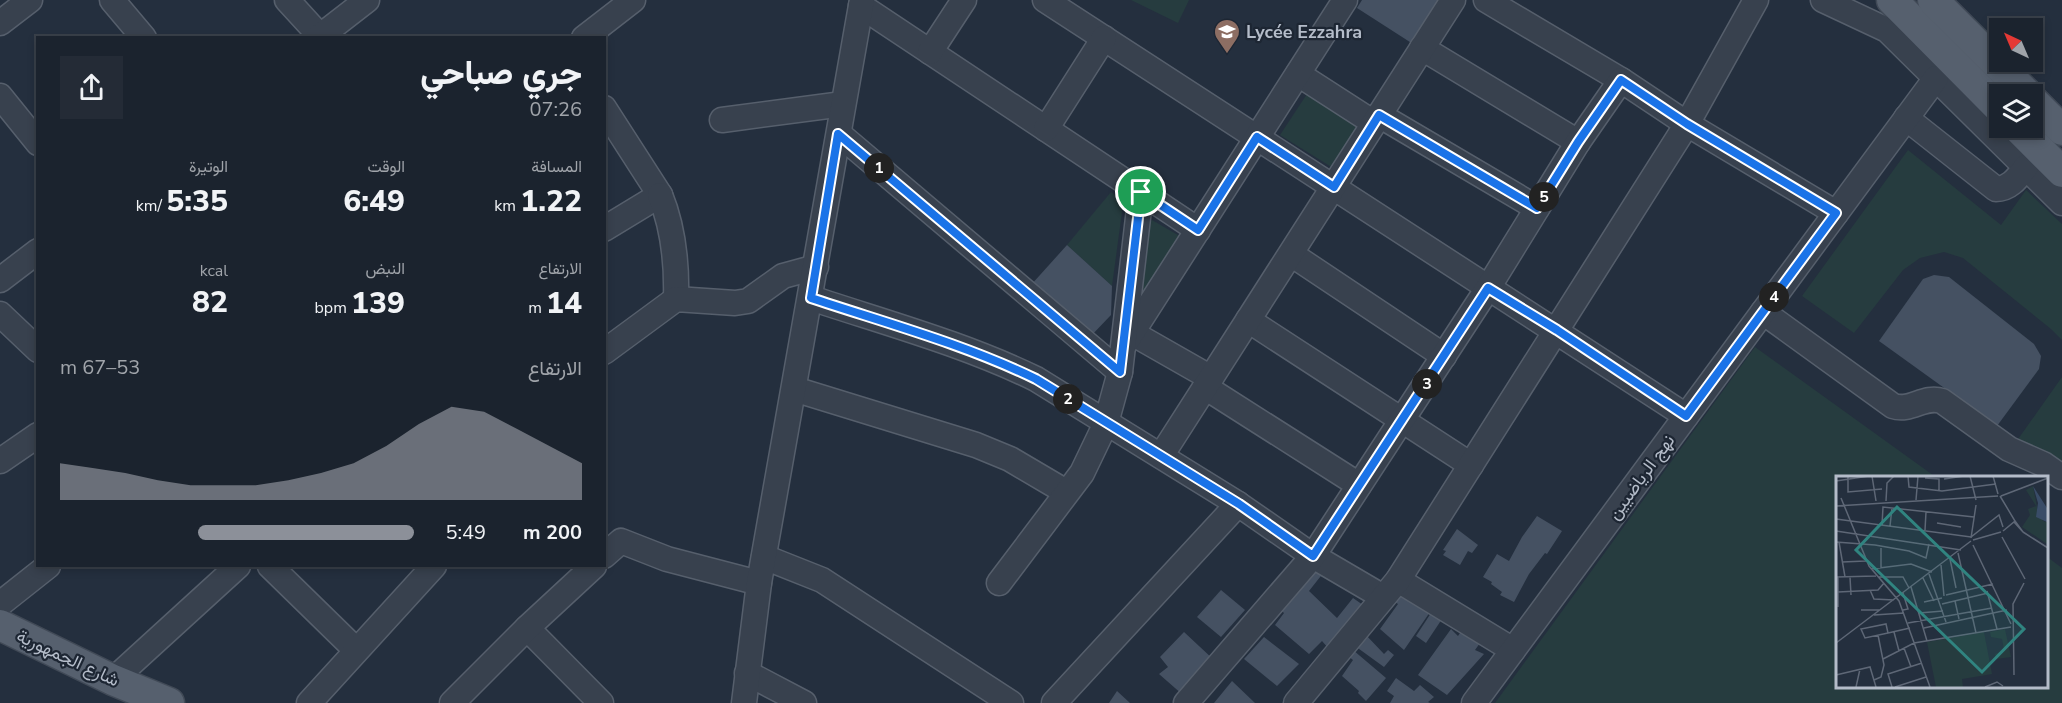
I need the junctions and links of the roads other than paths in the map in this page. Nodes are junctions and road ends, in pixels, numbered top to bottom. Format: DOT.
graph roads {
  1 [pos="30,0"];
  2 [pos="112,0"];
  3 [pos="287,0"];
  4 [pos="367,0"];
  5 [pos="633,0"];
  6 [pos="964,0"];
  7 [pos="1046,0"];
  8 [pos="1345,0"];
  9 [pos="1453,0"];
  10 [pos="1486,0"];
  11 [pos="1755,0"];
  12 [pos="1823,0"];
  13 [pos="1892,0"];
  14 [pos="1933,0"];
  15 [pos="861,3"];
  16 [pos="0,23"];
  17 [pos="142,36"];
  18 [pos="318,36"];
  19 [pos="320,36"];
  20 [pos="587,36"];
  21 [pos="1104,38"];
  22 [pos="1422,48"];
  23 [pos="930,52"];
  24 [pos="1298,74"];
  25 [pos="1936,78"];
  26 [pos="1621,80"];
  27 [pos="2017,84"];
  28 [pos="0,96"];
  29 [pos="1989,98"];
  30 [pos="843,104"];
  31 [pos="606,111"];
  32 [pos="2043,111"];
  33 [pos="1906,118"];
  34 [pos="1377,119"];
  35 [pos="722,120"];
  36 [pos="1687,124"];
  37 [pos="1046,129"];
  38 [pos="2062,130"];
  39 [pos="838,134"];
  40 [pos="1257,137"];
  41 [pos="2028,138"];
  42 [pos="36,141"];
  43 [pos="1578,142"];
  44 [pos="2026,167"];
  45 [pos="2062,172"];
  46 [pos="1334,187"];
  47 [pos="1141,192"];
  48 [pos="660,195"];
  49 [pos="2062,202"];
  50 [pos="1537,208"];
  51 [pos="1836,213"];
  52 [pos="606,228"];
  53 [pos="1198,230"];
  54 [pos="36,252"];
  55 [pos="1291,255"];
  56 [pos="816,267"];
  57 [pos="4,271"];
  58 [pos="1488,288"];
  59 [pos="811,298"];
  60 [pos="676,299"];
  61 [pos="1763,312"];
  62 [pos="0,314"];
  63 [pos="1248,320"];
  64 [pos="1557,330"];
  65 [pos="1127,339"];
  66 [pos="36,348"];
  67 [pos="606,351"];
  68 [pos="1444,356"];
  69 [pos="1120,372"];
  70 [pos="1208,382"];
  71 [pos="794,389"];
  72 [pos="1686,416"];
  73 [pos="1402,421"];
  74 [pos="1106,423"];
  75 [pos="36,436"];
  76 [pos="1161,456"];
  77 [pos="0,461"];
  78 [pos="1471,465"];
  79 [pos="2062,477"];
  80 [pos="1359,485"];
  81 [pos="1066,492"];
  82 [pos="1239,504"];
  83 [pos="610,542"];
  84 [pos="1313,556"];
  85 [pos="764,557"];
  86 [pos="47,567"];
  87 [pos="237,567"];
  88 [pos="271,567"];
  89 [pos="433,567"];
  90 [pos="593,567"];
  91 [pos="759,583"];
  92 [pos="999,583"];
  93 [pos="1390,589"];
  94 [pos="0,604"];
  95 [pos="0,626"];
  96 [pos="527,628"];
  97 [pos="356,650"];
  98 [pos="1513,650"];
  99 [pos="747,674"];
  100 [pos="113,680"];
  101 [pos="169,703"];
  102 [pos="309,703"];
  103 [pos="452,703"];
  104 [pos="601,703"];
  105 [pos="744,703"];
  106 [pos="804,703"];
  107 [pos="1011,703"];
  108 [pos="1054,703"];
  109 [pos="1186,703"];
  110 [pos="1296,703"];
  111 [pos="1474,703"];
  1 -- 16 [label="street"];
  2 -- 17 [label="street"];
  3 -- 18 [label="street"];
  4 -- 19 [label="street"];
  5 -- 20 [label="street"];
  6 -- 23 [label="street"];
  7 -- 21 [label="street"];
  8 -- 24 [label="street"];
  9 -- 22 [label="street"];
  10 -- 26 [label="street"];
  11 -- 36 [label="street"];
  12 -- 25 [label="street"];
  13 -- 29 [label="main road"];
  14 -- 27 [label="main road"];
  15 -- 23 [label="street"];
  15 -- 30 [label="street"];
  21 -- 37 [label="street"];
  21 -- 40 [label="street"];
  22 -- 34 [label="street"];
  22 -- 43 [label="street"];
  23 -- 37 [label="street"];
  24 -- 34 [label="street"];
  24 -- 40 [label="street"];
  25 -- 33 [label="street, نهج الرياضيين"];
  25 -- 44 [label="street"];
  26 -- 36 [label="street"];
  26 -- 43 [label="street"];
  28 -- 42 [label="street"];
  30 -- 35 [label="street"];
  30 -- 39 [label="street"];
  31 -- 48 [label="street"];
  32 -- 38 [label="main road"];
  33 -- 44 [label="street"];
  33 -- 51 [label="street, نهج الرياضيين"];
  34 -- 46 [label="street"];
  34 -- 50 [label="street"];
  36 -- 51 [label="street"];
  36 -- 64 [label="street"];
  37 -- 47 [label="street"];
  39 -- 56 [label="street"];
  39 -- 69 [label="street"];
  40 -- 46 [label="street"];
  40 -- 53 [label="street"];
  41 -- 45 [label="main road"];
  43 -- 50 [label="street"];
  44 -- 49 [label="street"];
  46 -- 55 [label="street"];
  46 -- 58 [label="street"];
  47 -- 53 [label="street"];
  47 -- 65 [label="street"];
  48 -- 52 [label="street"];
  48 -- 60 [label="street"];
  50 -- 58 [label="street"];
  51 -- 61 [label="street, نهج الرياضيين"];
  53 -- 65 [label="street"];
  54 -- 57 [label="street"];
  55 -- 63 [label="street"];
  55 -- 68 [label="street"];
  56 -- 59 [label="street"];
  56 -- 60 [label="street"];
  58 -- 64 [label="street"];
  58 -- 68 [label="street"];
  59 -- 71 [label="street"];
  59 -- 74 [label="street"];
  60 -- 67 [label="street"];
  61 -- 72 [label="street, نهج الرياضيين"];
  61 -- 79 [label="street"];
  62 -- 66 [label="street"];
  63 -- 70 [label="street"];
  63 -- 73 [label="street"];
  64 -- 72 [label="street"];
  64 -- 78 [label="street"];
  65 -- 69 [label="street"];
  65 -- 70 [label="street"];
  68 -- 73 [label="street"];
  69 -- 74 [label="street"];
  70 -- 76 [label="street"];
  70 -- 80 [label="street"];
  71 -- 81 [label="street"];
  71 -- 85 [label="street"];
  72 -- 98 [label="street, نهج الرياضيين"];
  73 -- 78 [label="street"];
  73 -- 80 [label="street"];
  74 -- 76 [label="street"];
  74 -- 81 [label="street"];
  75 -- 77 [label="street"];
  76 -- 82 [label="street"];
  78 -- 93 [label="street"];
  80 -- 84 [label="street"];
  81 -- 92 [label="street"];
  82 -- 84 [label="street"];
  82 -- 108 [label="street"];
  83 -- 91 [label="street"];
  84 -- 93 [label="street"];
  84 -- 109 [label="street"];
  85 -- 91 [label="street"];
  85 -- 107 [label="street"];
  86 -- 94 [label="street"];
  87 -- 100 [label="street"];
  88 -- 97 [label="street"];
  89 -- 97 [label="street"];
  90 -- 96 [label="street"];
  91 -- 99 [label="street"];
  93 -- 98 [label="street"];
  93 -- 110 [label="street"];
  95 -- 100 [label="main road, شارع الجمهورية"];
  96 -- 103 [label="street"];
  96 -- 104 [label="street"];
  97 -- 102 [label="street"];
  98 -- 111 [label="street, نهج الرياضيين"];
  99 -- 105 [label="street"];
  99 -- 106 [label="street"];
  100 -- 101 [label="main road, شارع الجمهورية"];
}
